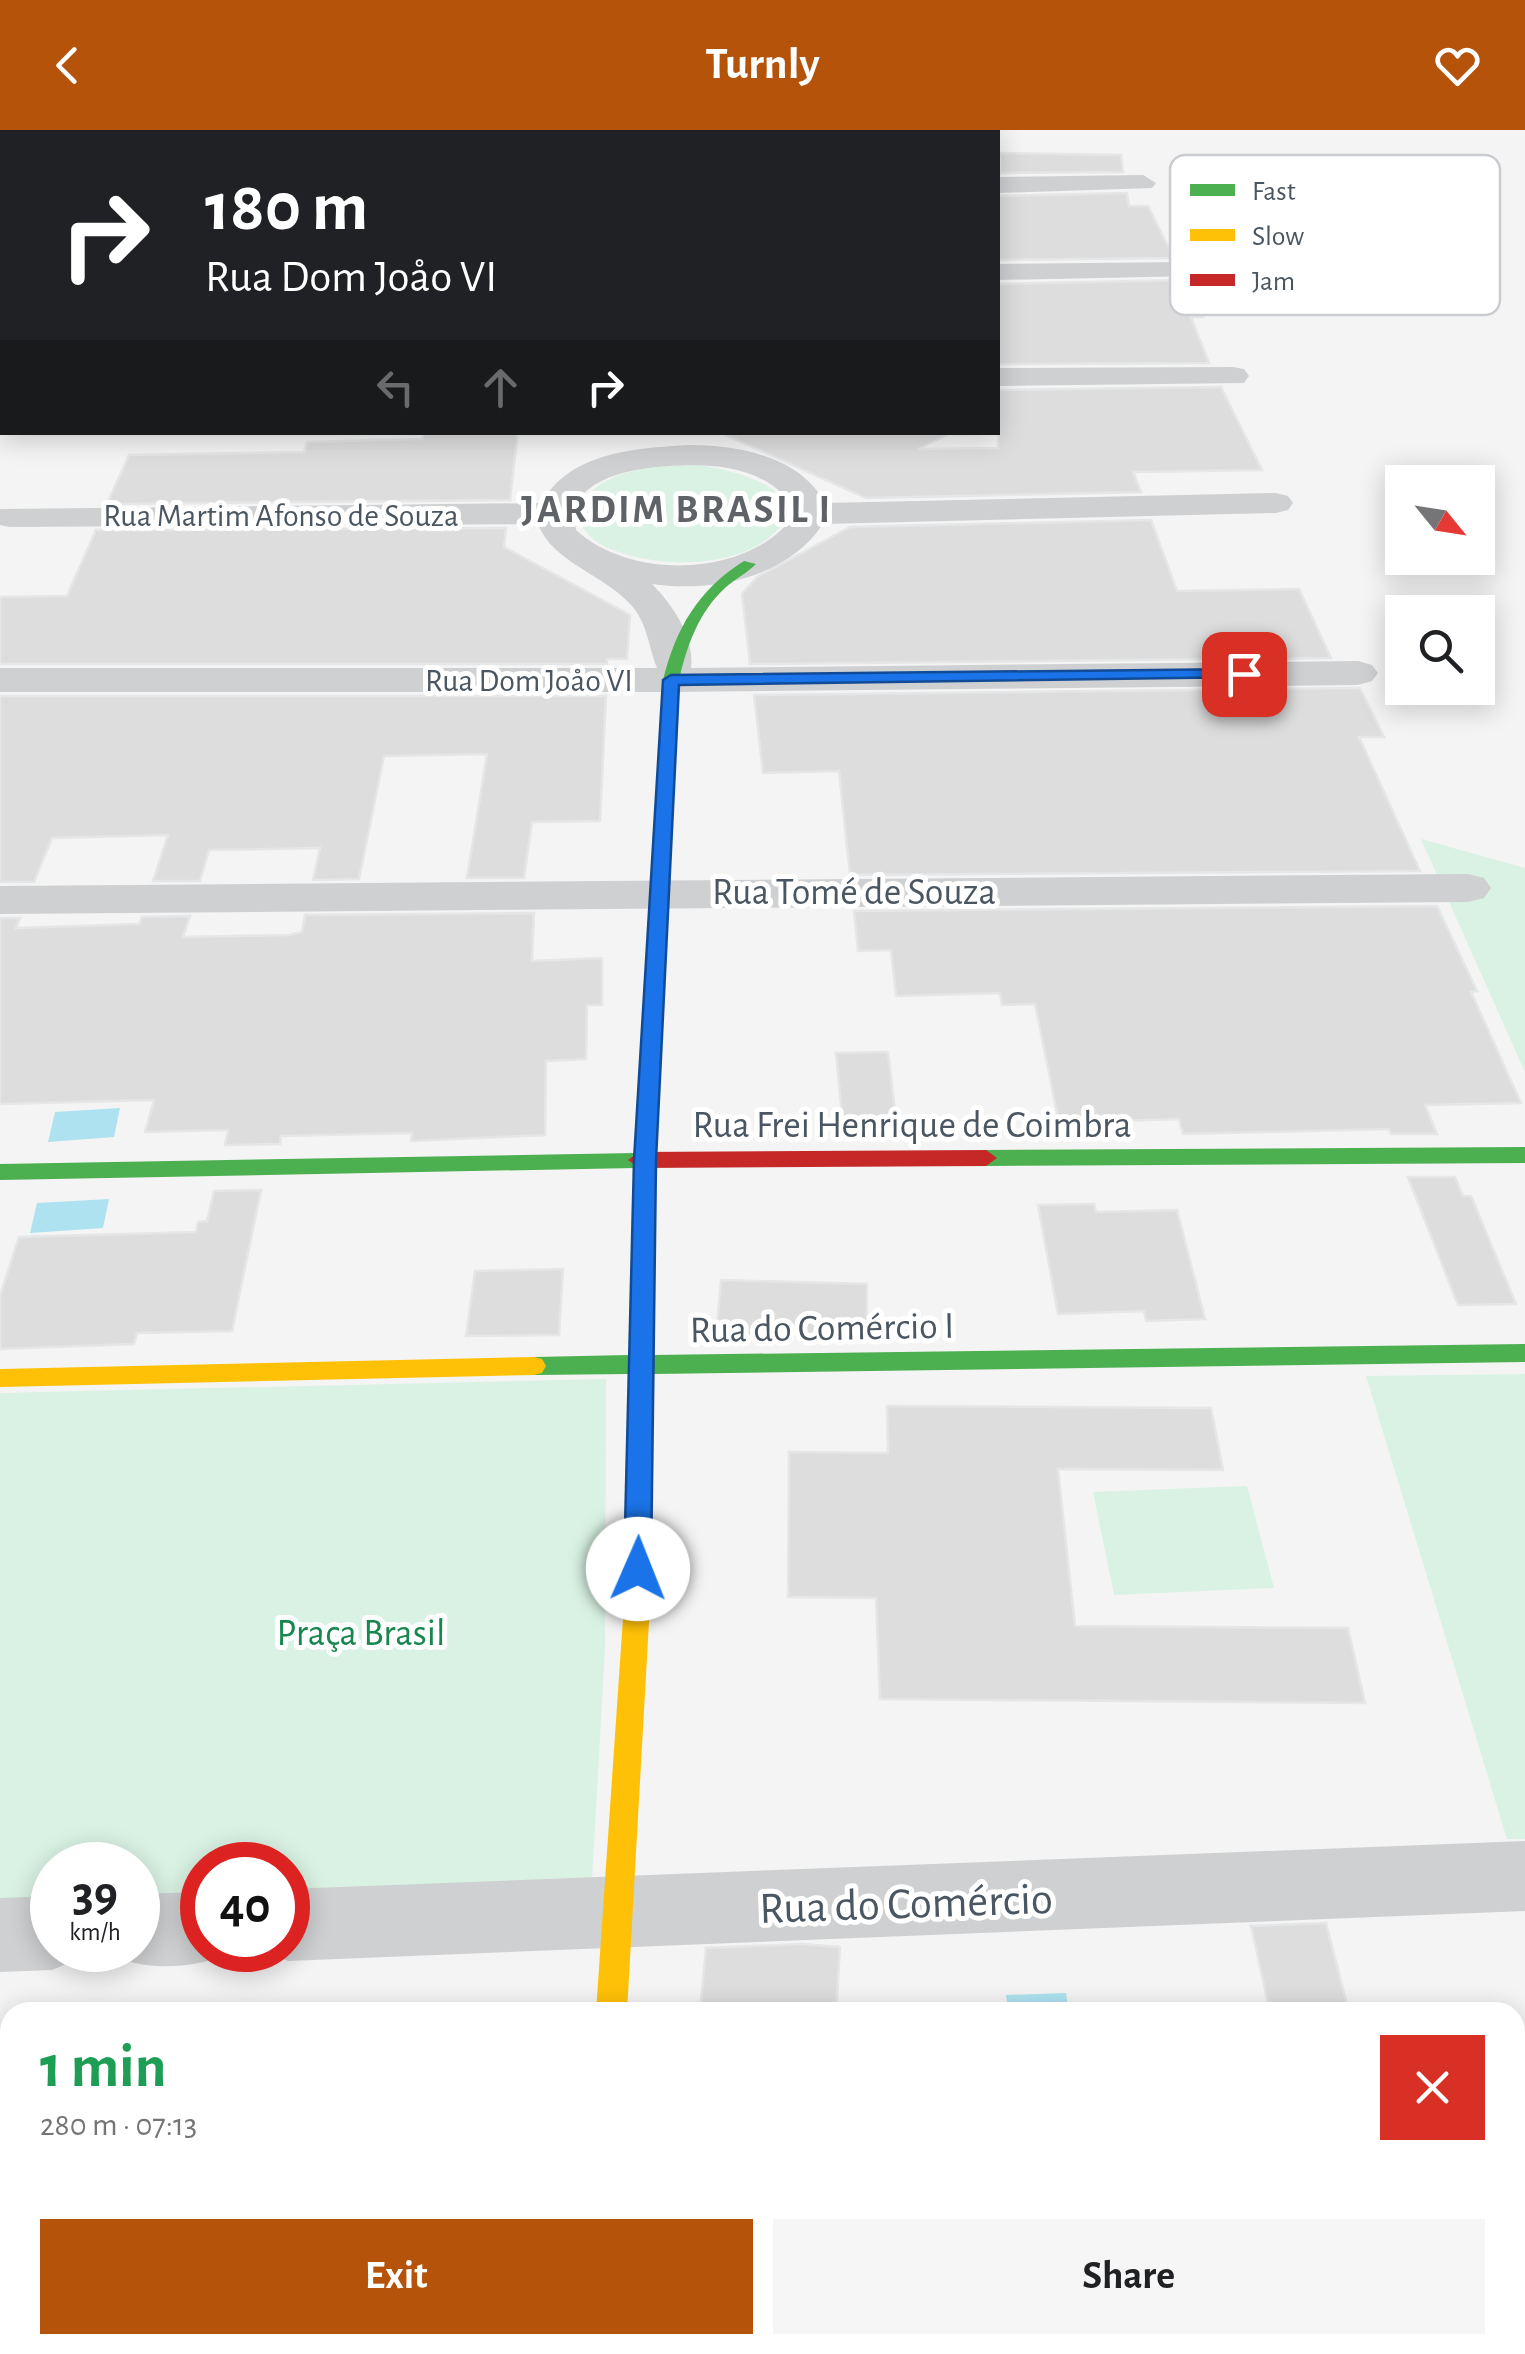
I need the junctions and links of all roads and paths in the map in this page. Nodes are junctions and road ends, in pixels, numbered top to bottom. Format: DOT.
graph roads {
  1 [pos="1143,183"];
  2 [pos="1000,185"];
  3 [pos="1170,270"];
  4 [pos="1000,272"];
  5 [pos="1233,376"];
  6 [pos="1000,377"];
  7 [pos="668,435"];
  8 [pos="708,435"];
  9 [pos="623,462"];
  10 [pos="774,471"];
  11 [pos="1276,503"];
  12 [pos="554,513"];
  13 [pos="812,514"];
  14 [pos="9,517"];
  15 [pos="584,554"];
  16 [pos="749,564"];
  17 [pos="672,672"];
  18 [pos="1358,673"];
  19 [pos="0,680"];
  20 [pos="1468,888"];
  21 [pos="657,892"];
  22 [pos="0,900"];
  23 [pos="1525,1155"];
  24 [pos="645,1160"];
  25 [pos="0,1172"];
  26 [pos="1525,1353"];
  27 [pos="641,1364"];
  28 [pos="0,1378"];
  29 [pos="1525,1876"];
  30 [pos="614,1915"];
  31 [pos="310,1925"];
  32 [pos="30,1934"];
  33 [pos="0,1935"];
  34 [pos="611,2002"];
  1 -- 2 [label="street"];
  3 -- 4 [label="street"];
  5 -- 6 [label="street"];
  7 -- 9 [label="street"];
  8 -- 10 [label="street"];
  9 -- 10 [label="street"];
  9 -- 12 [label="street"];
  10 -- 13 [label="street"];
  11 -- 13 [label="street"];
  12 -- 14 [label="street, Rua Martim Afonso de Souza"];
  12 -- 15 [label="street"];
  13 -- 16 [label="street"];
  15 -- 16 [label="street"];
  15 -- 17 [label="street"];
  16 -- 17 [label="street"];
  17 -- 18 [label="street, Rua Dom Joåo VI"];
  17 -- 19 [label="street, Rua Dom Joåo VI"];
  17 -- 21 [label="street"];
  20 -- 21 [label="street, Rua Tomé de Souza"];
  21 -- 22 [label="street, Rua Tomé de Souza"];
  21 -- 24 [label="street"];
  23 -- 24 [label="street, Rua Frei Henrique de Coimbra"];
  24 -- 25 [label="street, Rua Frei Henrique de Coimbra"];
  24 -- 27 [label="street"];
  26 -- 27 [label="street, Rua do Comércio I"];
  27 -- 28 [label="street, Rua do Comércio I"];
  27 -- 30 [label="street"];
  29 -- 30 [label="street, Rua do Comércio"];
  30 -- 31 [label="street, Rua do Comércio"];
  30 -- 34 [label="street"];
  32 -- 33 [label="street"];
}
